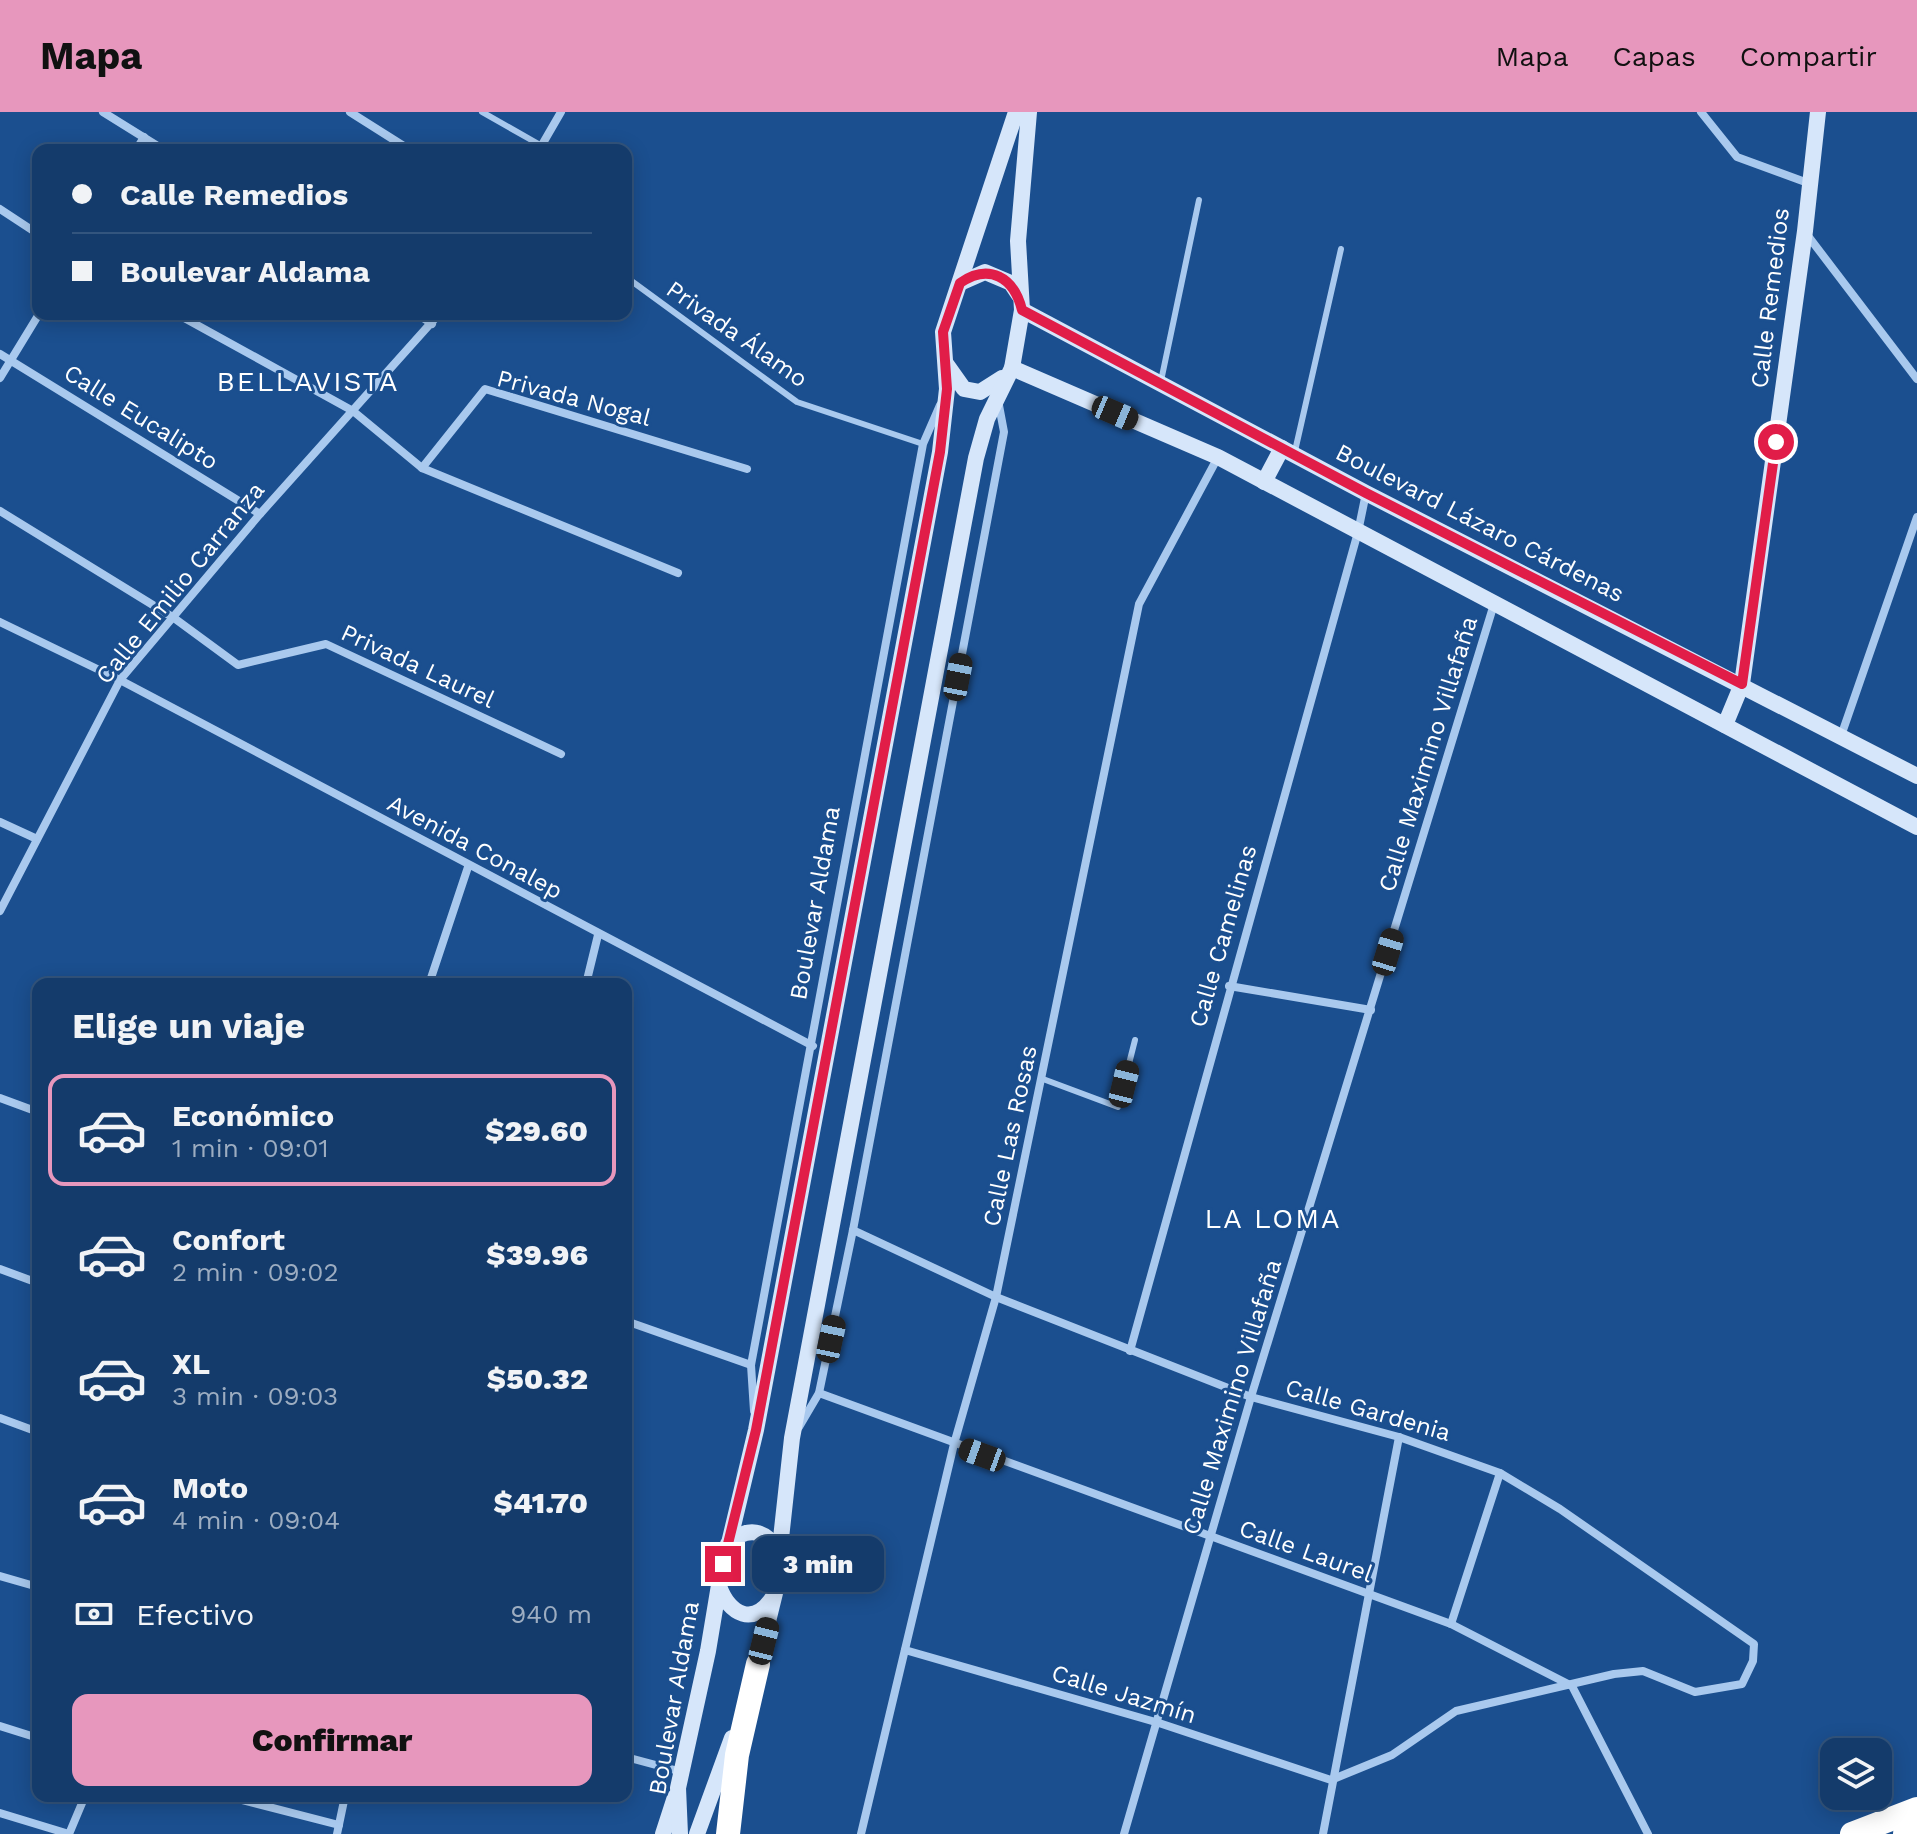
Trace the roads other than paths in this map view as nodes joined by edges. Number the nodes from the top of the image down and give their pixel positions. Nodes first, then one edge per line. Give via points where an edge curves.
1 (103, 112) edge
2 (350, 112) edge
3 (482, 112) edge
4 (561, 112) edge
5 (1016, 112) edge
6 (1029, 112) edge
7 (1701, 112) edge
8 (1818, 112) edge
9 (144, 137) junction
10 (140, 144) edge
11 (155, 144) edge
12 (401, 144) edge
13 (534, 144) edge
14 (542, 144) edge
15 (1808, 183) junction
16 (1199, 200) dead end
17 (0, 209) edge
18 (32, 230) edge
19 (1805, 231) junction
20 (1341, 249) dead end
21 (632, 281) edge
22 (960, 283) junction
23 (1020, 303) junction
24 (35, 320) edge
25 (188, 320) edge
26 (426, 320) edge
27 (435, 320) edge
28 (432, 324) junction
29 (0, 354) edge
30 (11, 360) junction
31 (946, 364) junction
32 (1009, 371) junction
33 (0, 378) edge
34 (1917, 379) edge
35 (1160, 383) junction
36 (947, 389) junction
37 (997, 395) junction
38 (353, 411) junction
39 (923, 444) junction
40 (1288, 451) junction
41 (1218, 457) junction
42 (422, 468) junction
43 (747, 469) dead end
44 (1264, 482) junction
45 (1366, 493) junction
46 (0, 511) edge
47 (260, 514) junction
48 (1917, 517) edge
49 (1358, 532) junction
50 (678, 573) dead end
51 (1494, 604) junction
52 (174, 618) junction
53 (0, 622) edge
54 (120, 680) junction
55 (1742, 684) junction
56 (1725, 725) junction
57 (1841, 736) junction
58 (561, 754) dead end
59 (1917, 776) edge
60 (0, 822) edge
61 (1917, 827) edge
62 (37, 839) junction
63 (468, 867) junction
64 (0, 911) edge
65 (598, 935) junction
66 (431, 978) edge
67 (587, 978) edge
68 (1229, 986) junction
69 (1371, 1010) junction
70 (1135, 1040) dead end
71 (813, 1046) junction
72 (1043, 1079) junction
73 (0, 1098) edge
74 (32, 1110) edge
75 (853, 1230) junction
76 (0, 1269) edge
77 (32, 1281) edge
78 (996, 1297) junction
79 (632, 1323) edge
80 (1130, 1351) junction
81 (751, 1365) junction
82 (819, 1393) junction
83 (1251, 1397) junction
84 (0, 1418) edge
85 (32, 1430) edge
86 (756, 1430) junction
87 (1399, 1437) junction
88 (792, 1438) junction
89 (954, 1444) junction
90 (1500, 1473) junction
91 (1211, 1537) junction
92 (728, 1544) junction
93 (779, 1552) junction
94 (0, 1576) edge
95 (32, 1585) edge
96 (719, 1585) junction
97 (775, 1593) junction
98 (1370, 1596) junction
99 (1451, 1624) junction
100 (905, 1650) junction
101 (758, 1664) junction
102 (1572, 1686) junction
103 (1159, 1723) junction
104 (0, 1726) edge
105 (32, 1736) edge
106 (632, 1760) edge
107 (680, 1780) junction
108 (1331, 1780) junction
109 (82, 1802) edge
110 (246, 1802) edge
111 (344, 1802) edge
112 (1917, 1809) edge
113 (0, 1813) edge
114 (338, 1830) edge
115 (1917, 1831) edge
116 (69, 1834) edge
117 (663, 1834) edge
118 (680, 1834) edge
119 (697, 1834) edge
120 (728, 1834) edge
121 (861, 1834) edge
122 (1124, 1834) edge
123 (1323, 1834) edge
124 (1648, 1834) edge
125 (1852, 1834) edge
126 (1905, 1834) edge

1 - 9 street
2 - 12 street
3 - 13 lane
4 - 14 street
5 - 22 street, Boulevar Aldama
6 - 23 street via 1018,241
7 - 15 street via 1737,157
8 - 15 street, Calle Remedios
9 - 10 street
9 - 11 street
15 - 19 street, Calle Remedios
16 - 35 lane
17 - 18 street
19 - 34 street
19 - 55 street, Calle Remedios
20 - 40 lane
21 - 39 lane, Privada Álamo via 797,402
22 - 23 street via 985,272 1011,283
22 - 31 street, Boulevar Aldama via 943,332
23 - 32 street
23 - 35 street, Boulevard Lázaro Cárdenas
24 - 30 street
25 - 38 street
26 - 28 street
27 - 28 street, Calle Emilio Carranza
28 - 38 street, Calle Emilio Carranza
29 - 30 street, Calle Eucalipto
30 - 33 street
30 - 47 street, Calle Eucalipto
31 - 32 street via 964,389 980,392
31 - 36 street, Boulevar Aldama
32 - 37 street
32 - 41 street
35 - 40 street, Boulevard Lázaro Cárdenas
36 - 39 street, Boulevar Aldama
36 - 86 street, Boulevar Aldama via 937,468
37 - 75 street via 1004,432
37 - 88 street via 976,458
38 - 42 street
38 - 47 street, Calle Emilio Carranza
39 - 71 street, Boulevar Aldama
40 - 44 street
40 - 45 street, Boulevard Lázaro Cárdenas
41 - 44 street
41 - 72 street, Calle Las Rosas via 1139,604
42 - 43 street, Privada Nogal via 485,389
42 - 50 street
44 - 49 street
45 - 49 street, Calle Camelinas
45 - 55 street, Boulevard Lázaro Cárdenas
46 - 52 street
47 - 52 street, Calle Emilio Carranza
48 - 57 street
49 - 51 street
49 - 68 street, Calle Camelinas
51 - 56 street
51 - 69 street, Calle Maximino Villafaña
52 - 54 street, Calle Emilio Carranza
52 - 58 street, Privada Laurel via 238,665 326,644
53 - 54 street, Avenida Conalep
54 - 62 street, Calle Emilio Carranza
54 - 63 street, Avenida Conalep
55 - 56 street, Calle Remedios
55 - 57 street, Boulevard Lázaro Cárdenas
56 - 61 street
57 - 59 street, Boulevard Lázaro Cárdenas
60 - 62 street
62 - 64 street, Calle Emilio Carranza
63 - 65 street, Avenida Conalep
63 - 66 street
65 - 67 street
65 - 71 street, Avenida Conalep
68 - 69 street
68 - 80 street, Calle Camelinas
69 - 83 street, Calle Maximino Villafaña
70 - 72 lane via 1118,1107
71 - 81 street, Boulevar Aldama
72 - 78 street, Calle Las Rosas
73 - 74 street
75 - 78 street, Calle Gardenia
75 - 82 street
76 - 77 street
78 - 80 street, Calle Gardenia
78 - 89 street, Calle Las Rosas
79 - 81 street
80 - 83 street, Calle Gardenia
81 - 86 street, Boulevar Aldama
82 - 88 street
82 - 89 street, Calle Laurel
83 - 87 street, Calle Gardenia
83 - 91 street, Calle Maximino Villafaña
84 - 85 street
86 - 92 street, Boulevar Aldama
87 - 90 street, Calle Gardenia
87 - 98 street
88 - 93 street
89 - 91 street, Calle Laurel
89 - 100 street, Calle Las Rosas
90 - 99 street
90 - 102 street, Calle Gardenia via 1754,1644 1742,1684 1695,1692 1643,1671
91 - 98 street, Calle Laurel
91 - 103 street, Calle Maximino Villafaña
92 - 93 street via 751,1531 772,1540
92 - 96 street, Boulevar Aldama
93 - 97 street
94 - 95 street
96 - 97 street via 734,1611 751,1615 765,1609
96 - 107 street, Boulevar Aldama
97 - 101 street
98 - 99 street, Calle Laurel
98 - 108 street
99 - 102 street, Calle Laurel
100 - 103 street, Calle Jazmín
100 - 121 street, Calle Las Rosas
101 - 119 street
101 - 120 highway via 737,1755
102 - 108 street via 1456,1711 1392,1755
102 - 124 street
103 - 108 street, Calle Jazmín
103 - 122 street, Calle Maximino Villafaña
104 - 105 street
106 - 107 street
107 - 117 street
107 - 118 street, Boulevar Aldama
108 - 123 street
109 - 116 street
110 - 114 street
111 - 114 street
112 - 125 highway
113 - 116 street
115 - 126 highway

